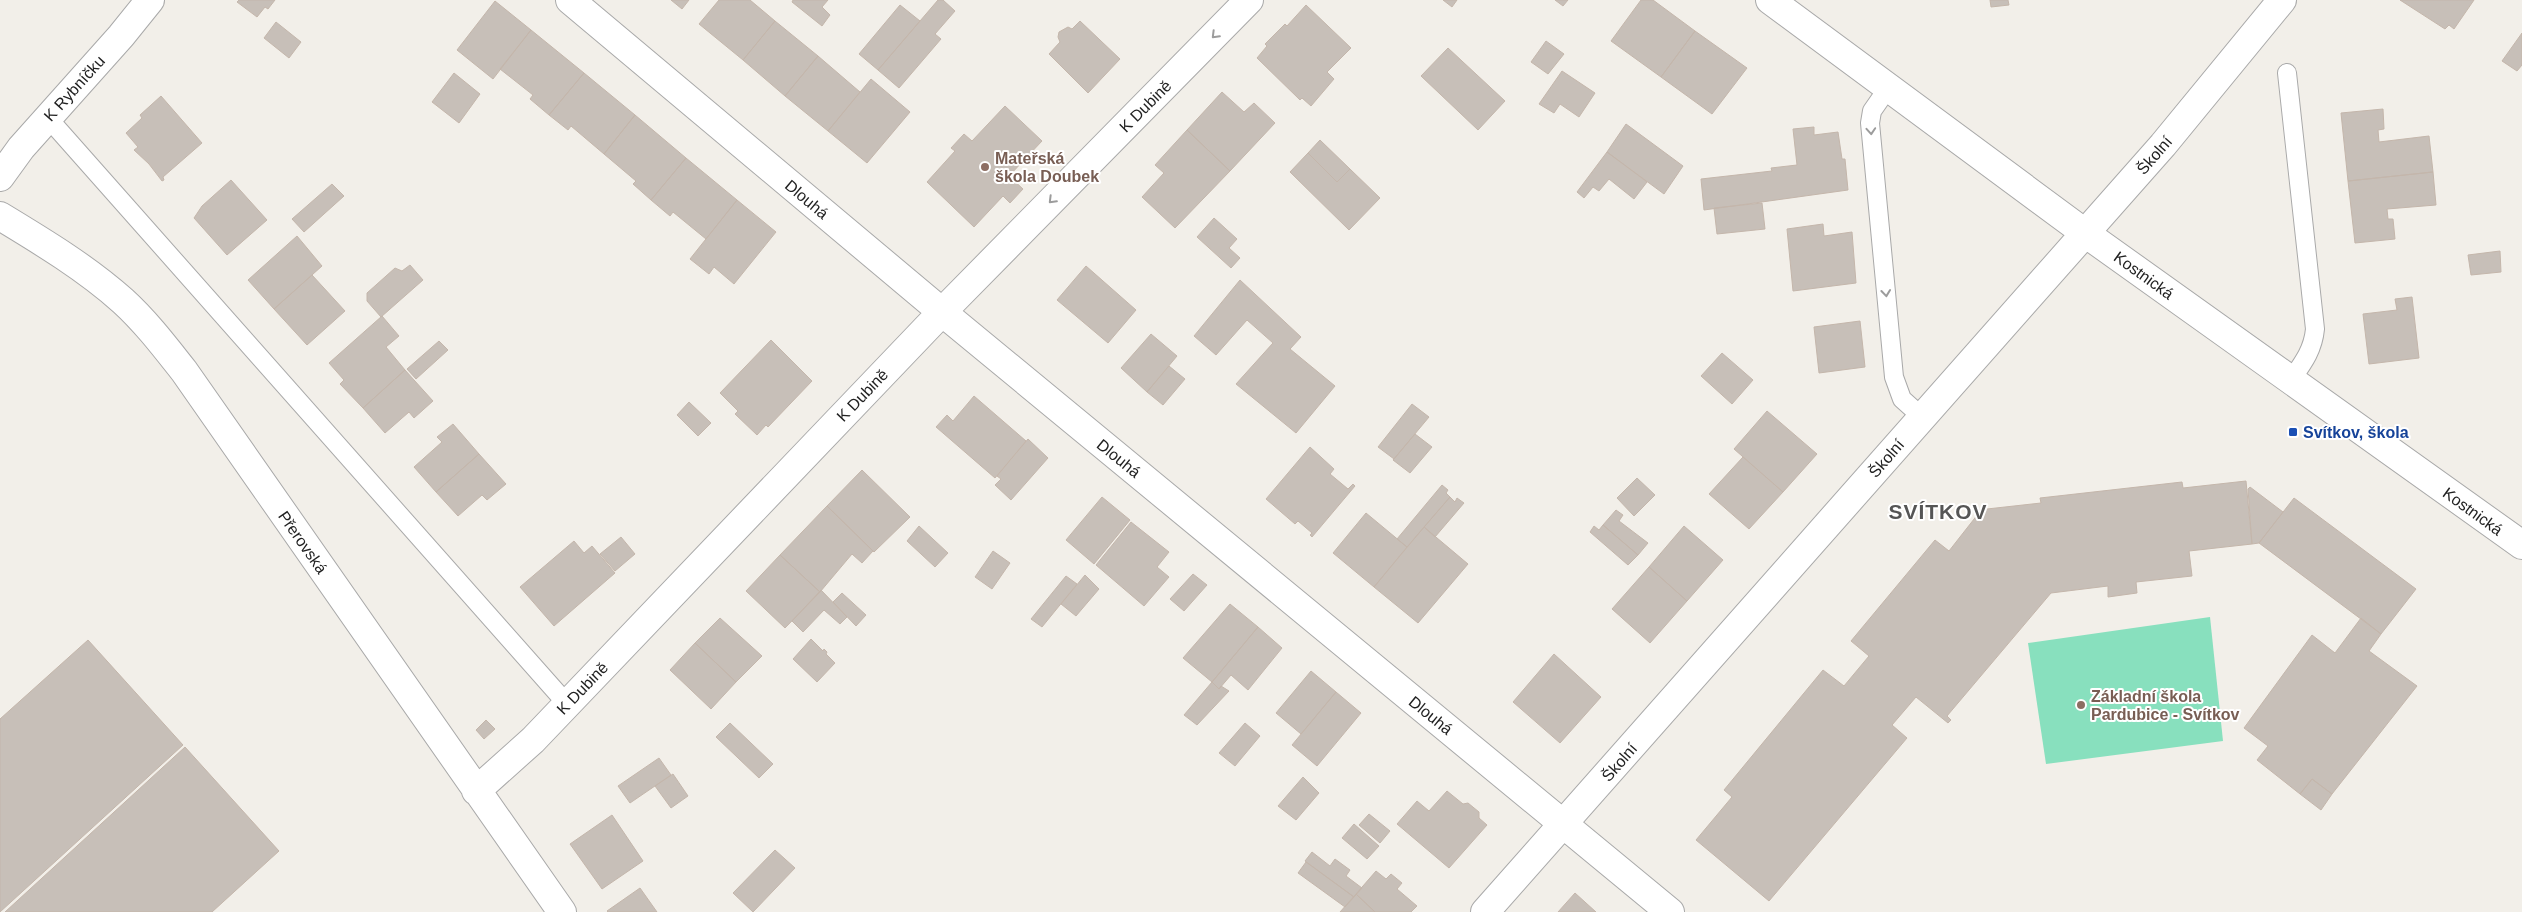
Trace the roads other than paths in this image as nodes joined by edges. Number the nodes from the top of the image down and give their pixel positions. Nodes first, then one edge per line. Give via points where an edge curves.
1 (150, 0) edge
2 (570, 0) edge
3 (1249, 0) edge
4 (1770, 0) edge
5 (2282, 0) edge
6 (2287, 73) dead end
7 (1888, 88) junction
8 (48, 118) junction
9 (0, 178) edge
10 (0, 216) edge
11 (2084, 233) junction
12 (942, 312) junction
13 (2291, 380) junction
14 (1922, 417) junction
15 (2522, 545) edge
16 (566, 704) junction
17 (476, 791) junction
18 (1564, 824) junction
19 (562, 912) edge
20 (1485, 912) edge
21 (1670, 912) edge

1 - 8 street, K Rybníčku
2 - 12 street, Dlouhá
3 -> 12 street, K Dubině
4 - 7 street, Kostnická
5 - 11 street, Školní via 2163,145
6 - 13 lane via 2315,329 2314,344 2307,359
7 - 11 street, Kostnická
7 -> 14 lane via 1872,111 1870,123 1894,378 1902,398
8 - 9 street, K Rybníčku
8 - 16 lane
10 - 17 street, Přerovská via 63,254 98,280 155,334
11 - 13 street, Kostnická
11 - 14 street, Školní
12 - 16 street, K Dubině
12 - 18 street, Dlouhá
13 - 15 street, Kostnická
14 - 18 street, Školní
16 - 17 street, K Dubině via 517,756
17 - 19 street, Přerovská
18 - 20 street, Školní
18 - 21 street, Dlouhá

